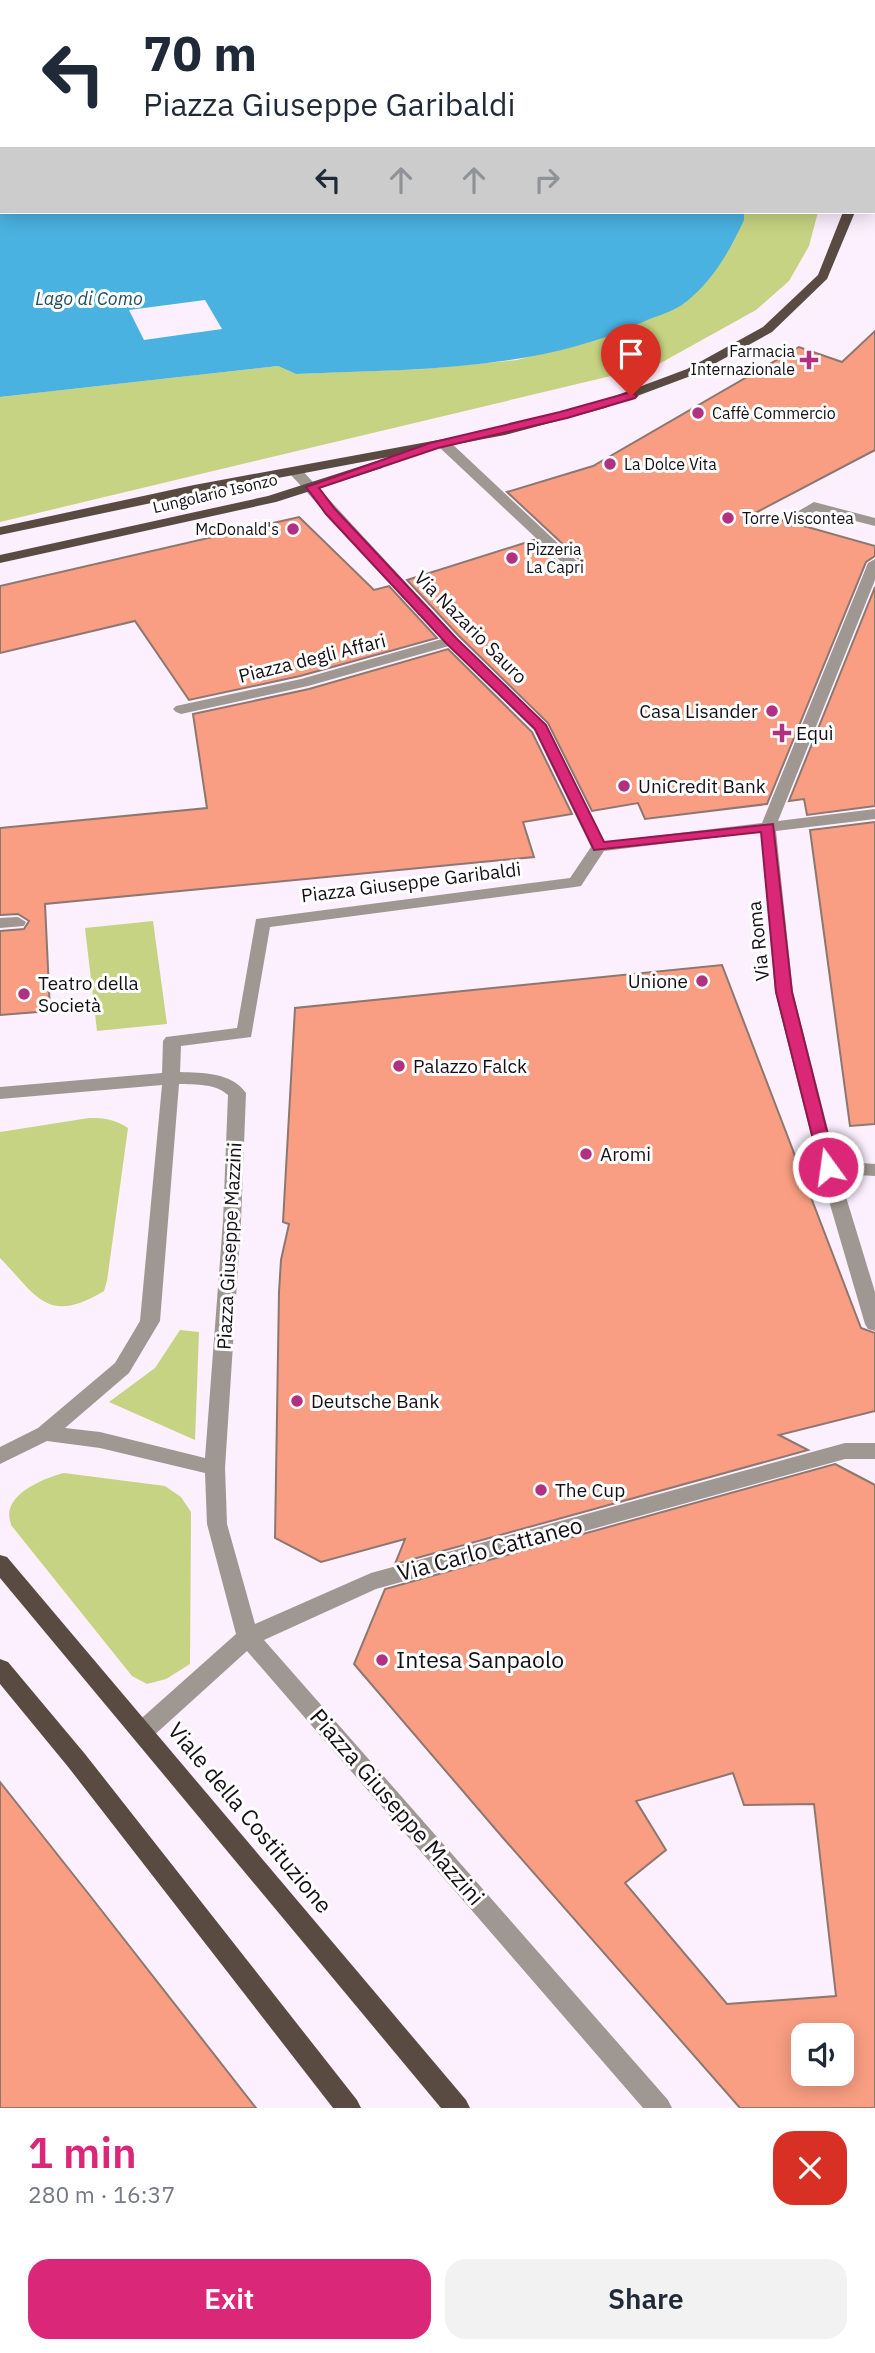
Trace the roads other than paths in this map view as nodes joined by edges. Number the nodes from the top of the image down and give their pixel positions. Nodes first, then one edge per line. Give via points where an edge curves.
1 (849, 214) edge
2 (439, 445) junction
3 (295, 471) junction
4 (312, 487) junction
5 (790, 520) dead end
6 (875, 522) edge
7 (0, 531) edge
8 (0, 559) edge
9 (875, 562) edge
10 (575, 567) dead end
11 (452, 641) junction
12 (181, 709) dead end
13 (875, 814) edge
14 (768, 827) junction
15 (599, 846) junction
16 (19, 922) dead end
17 (0, 923) edge
18 (171, 1078) junction
19 (0, 1093) edge
20 (828, 1167) junction
21 (875, 1170) edge
22 (875, 1324) edge
23 (45, 1433) junction
24 (875, 1451) edge
25 (0, 1456) edge
26 (215, 1468) junction
27 (0, 1563) edge
28 (248, 1637) junction
29 (0, 1668) edge
30 (143, 1731) junction
31 (348, 2108) edge
32 (457, 2108) edge
33 (659, 2108) edge

1 - 2 main road, Lungolario Isonzo via 841,245 813,290 727,355 631,396
2 - 3 main road, Lungolario Isonzo
2 - 4 main road, Lungolario Isonzo
2 - 10 street
3 - 4 street, Via Nazario Sauro
3 - 7 main road, Lungolario Isonzo
4 - 8 main road, Lungolario Isonzo
4 - 11 street, Via Nazario Sauro
5 - 6 street via 814,506
9 - 14 street, Via Roma
11 - 12 street, Piazza degli Affari via 303,683
11 - 15 street, Via Nazario Sauro via 541,728
13 - 14 street
14 - 15 street
14 - 20 street, Via Roma via 784,992
15 - 18 street, Piazza Giuseppe Garibaldi via 575,882 262,923 245,1033 172,1041
16 - 17 street
18 - 19 street, Piazza Giuseppe Mazzini
18 - 23 street via 149,1321 122,1368
18 - 26 street, Piazza Giuseppe Mazzini via 207,1079 226,1084 237,1093
20 - 21 street
20 - 22 street, Via Roma
23 - 25 street
23 - 26 street via 100,1440
24 - 28 street, Via Carlo Cattaneo via 845,1451 371,1582
26 - 28 street, Piazza Giuseppe Mazzini via 217,1524
27 - 30 main road, Viale della Costituzione
28 - 30 street, Via Carlo Cattaneo
28 - 33 street, Piazza Giuseppe Mazzini
29 - 31 main road
30 - 32 main road, Viale della Costituzione

